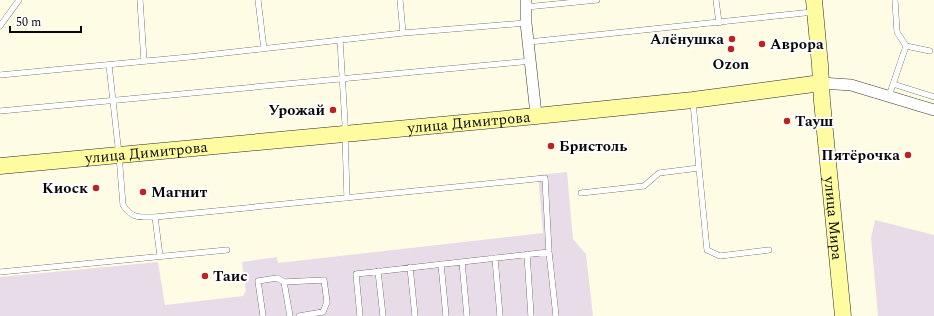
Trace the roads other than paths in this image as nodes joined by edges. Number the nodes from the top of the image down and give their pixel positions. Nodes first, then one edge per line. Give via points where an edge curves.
1 (19, 0) edge
2 (140, 0) edge
3 (258, 0) edge
4 (400, 0) edge
5 (597, 0) edge
6 (716, 0) edge
7 (895, 0) edge
8 (526, 4) edge
9 (815, 6) edge
10 (526, 23) junction
11 (719, 23) junction
12 (0, 26) edge
13 (403, 33) junction
14 (340, 40) junction
15 (529, 42) junction
16 (906, 46) junction
17 (264, 49) junction
18 (930, 52) dead end
19 (144, 61) junction
20 (531, 61) junction
21 (109, 65) junction
22 (0, 75) edge
23 (342, 79) junction
24 (821, 83) junction
25 (893, 84) junction
26 (889, 96) junction
27 (934, 96) edge
28 (112, 100) junction
29 (693, 100) junction
30 (934, 110) edge
31 (0, 111) edge
32 (536, 116) junction
33 (345, 134) junction
34 (120, 156) junction
35 (0, 166) edge
36 (699, 168) junction
37 (581, 193) dead end
38 (347, 198) junction
39 (155, 217) junction
40 (227, 250) dead end
41 (769, 250) dead end
42 (549, 252) junction
43 (527, 254) junction
44 (160, 256) junction
45 (495, 258) junction
46 (462, 262) junction
47 (441, 264) junction
48 (410, 267) junction
49 (378, 271) junction
50 (0, 272) edge
51 (284, 282) junction
52 (263, 316) edge
53 (290, 316) edge
54 (299, 316) edge
55 (360, 316) edge
56 (383, 316) edge
57 (415, 316) edge
58 (446, 316) edge
59 (467, 316) edge
60 (500, 316) edge
61 (531, 316) edge
62 (556, 316) edge
63 (843, 316) edge

1 - 12 lane
2 - 19 lane
3 - 17 lane
4 - 13 lane
5 - 8 lane
6 - 11 lane
7 - 16 lane via 897,32
8 - 10 street
9 - 11 lane
9 - 24 street, улица Мира
10 - 13 lane
10 - 15 street
11 - 15 lane
13 - 14 lane
14 - 17 lane
14 - 23 lane
15 - 20 street
16 - 18 lane
16 - 25 lane
17 - 19 lane
19 - 21 lane
20 - 23 lane
20 - 32 street
21 - 22 lane
21 - 28 lane
23 - 28 lane
23 - 33 lane
24 - 26 street, улица Димитрова via 851,85
24 - 29 street, улица Димитрова
24 - 63 street, улица Мира
25 - 26 lane
25 - 27 lane
26 - 30 street, улица Димитрова
28 - 31 lane
28 - 34 lane
29 - 32 street, улица Димитрова
29 - 36 lane
32 - 33 street, улица Димитрова
33 - 34 street, улица Димитрова
33 - 38 lane
34 - 35 street, улица Димитрова
34 - 39 lane via 123,205 131,215 138,218
36 - 37 lane via 659,173 644,186
36 - 41 lane via 707,250 720,256
38 - 39 lane
38 - 42 lane via 544,178
39 - 44 lane
40 - 44 lane
42 - 43 lane
42 - 62 lane
43 - 45 lane
43 - 61 lane
44 - 50 lane
45 - 46 lane
45 - 60 lane
46 - 47 lane
46 - 59 lane
47 - 48 lane
47 - 58 lane
48 - 49 lane
48 - 57 lane
49 - 55 lane via 356,274
49 - 56 lane
51 - 52 lane via 277,278 258,281
51 - 53 lane
51 - 54 lane via 324,280 327,302 322,312

